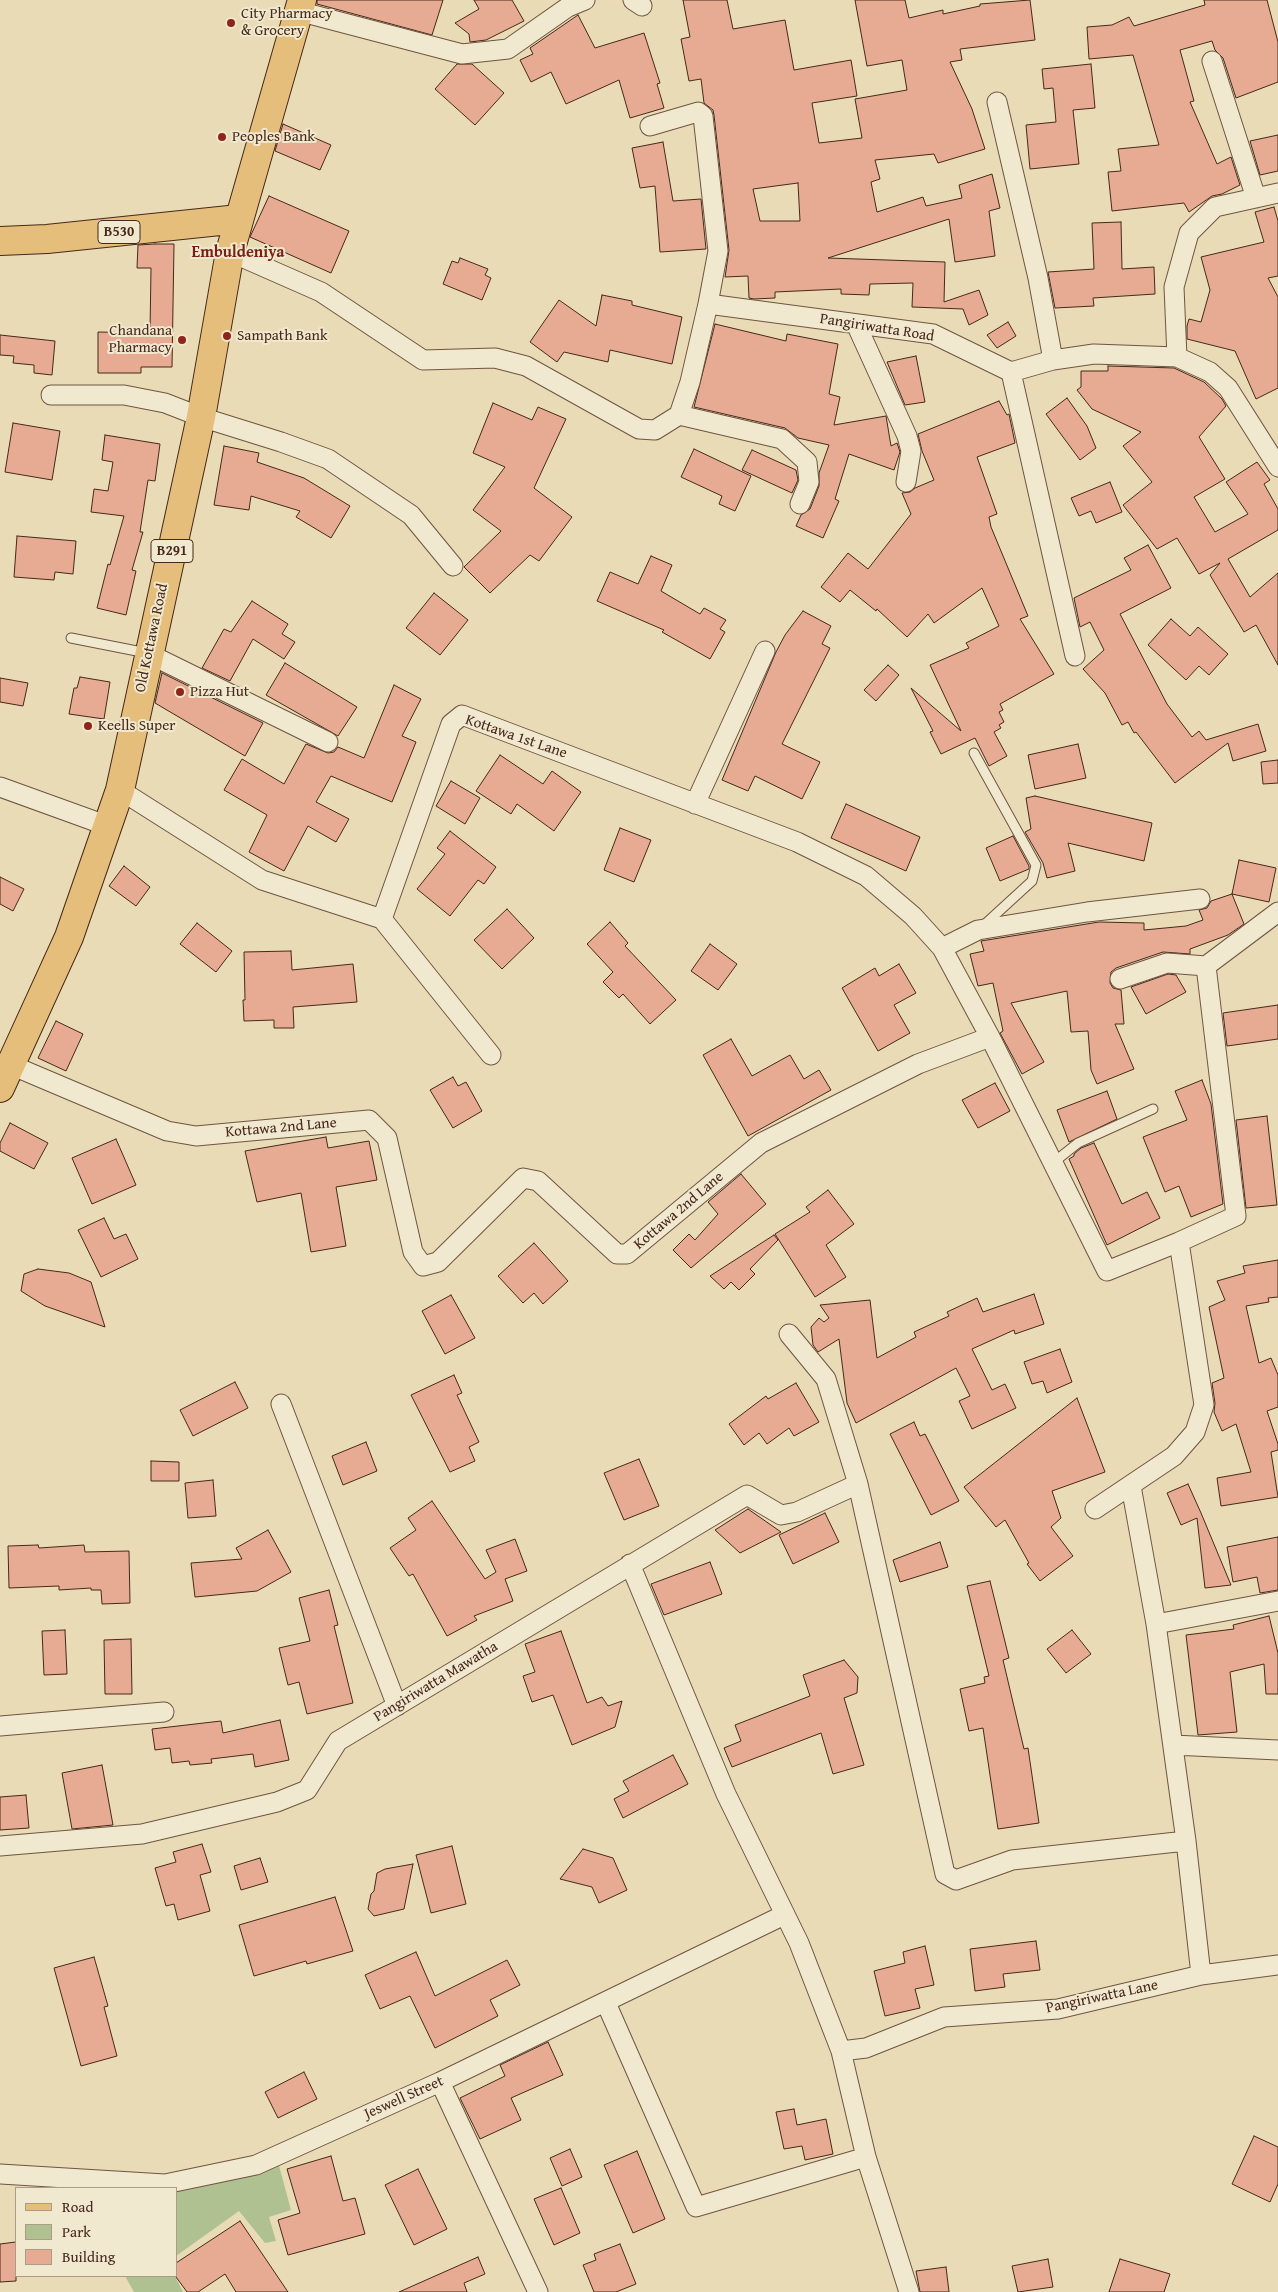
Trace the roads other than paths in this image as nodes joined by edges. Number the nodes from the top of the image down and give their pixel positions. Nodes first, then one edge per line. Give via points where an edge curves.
1 (585, 0) edge
2 (300, 6) edge
3 (1212, 61) dead end
4 (997, 102) dead end
5 (650, 126) dead end
6 (1278, 193) edge
7 (1256, 198) junction
8 (239, 219) junction
9 (0, 242) edge
10 (230, 252) junction
11 (708, 304) junction
12 (856, 324) junction
13 (1177, 357) junction
14 (1053, 360) junction
15 (1011, 372) junction
16 (51, 395) dead end
17 (679, 415) junction
18 (201, 418) junction
19 (1278, 467) edge
20 (906, 482) dead end
21 (800, 504) dead end
22 (453, 566) dead end
23 (71, 638) dead end
24 (765, 651) dead end
25 (149, 654) junction
26 (1075, 656) dead end
27 (328, 742) dead end
28 (974, 753) dead end
29 (0, 787) edge
30 (120, 790) junction
31 (695, 804) junction
32 (108, 826) junction
33 (1200, 899) dead end
34 (1278, 912) edge
35 (382, 919) junction
36 (978, 930) junction
37 (942, 948) junction
38 (1206, 966) junction
39 (1120, 979) dead end
40 (990, 1036) junction
41 (491, 1055) dead end
42 (5, 1076) edge
43 (1153, 1109) dead end
44 (1054, 1162) junction
45 (1180, 1242) junction
46 (789, 1334) dead end
47 (281, 1404) dead end
48 (858, 1484) junction
49 (1131, 1486) junction
50 (1095, 1509) dead end
51 (630, 1564) junction
52 (1278, 1601) edge
53 (1156, 1624) junction
54 (397, 1706) junction
55 (164, 1712) dead end
56 (0, 1726) edge
57 (1173, 1745) junction
58 (1278, 1750) edge
59 (1186, 1842) junction
60 (0, 1846) edge
61 (784, 1915) junction
62 (1278, 1965) edge
63 (1201, 1975) junction
64 (606, 2003) junction
65 (841, 2051) junction
66 (440, 2082) junction
67 (866, 2157) junction
68 (0, 2174) edge
69 (538, 2292) edge
70 (909, 2292) edge

1 - 2 street via 568,7 508,49 462,54
2 - 8 main road, Old Kottawa Road / B291
3 - 7 street
4 - 14 street via 1038,278
5 - 11 street via 698,112 703,116 718,251
6 - 7 street
7 - 13 street via 1215,207 1189,233 1174,287
8 - 9 main road, B530
8 - 10 main road, Old Kottawa Road / B291
10 - 17 street via 321,292 423,360 495,358 526,366 638,429 655,430
10 - 18 main road, Old Kottawa Road / B291
11 - 12 street, Pangiriwatta Road
11 - 17 street
12 - 15 street, Pangiriwatta Road via 933,334
12 - 20 street via 907,436 911,451
13 - 14 street via 1094,354
13 - 19 street via 1210,372 1228,388
14 - 15 street
15 - 26 street
16 - 18 street via 124,395 165,403
17 - 21 street via 782,439 807,462 809,482
18 - 22 street via 328,459 412,515
18 - 25 main road, Old Kottawa Road / B291
23 - 25 lane
24 - 31 street
25 - 27 street
25 - 30 main road, Old Kottawa Road / B291
28 - 36 lane via 1036,865 1032,881
29 - 32 street
30 - 32 main road, Old Kottawa Road / B291
30 - 35 street via 262,880
31 - 35 street, Kottawa 1st Lane via 462,715 451,724
31 - 37 street, Kottawa 1st Lane via 797,842 866,876 913,916
32 - 42 main road, Old Kottawa Road / B291 via 69,937
33 - 36 street via 1088,912
34 - 38 street
35 - 41 street
36 - 37 street
37 - 40 street, Kottawa 1st Lane
38 - 39 street via 1167,963
38 - 45 street via 1236,1216
40 - 42 street, Kottawa 2nd Lane via 918,1064 761,1143 627,1254 617,1254 538,1180 523,1178 438,1262 423,1266 413,1252 387,1138 370,1120 196,1136 167,1131
40 - 44 street, Kottawa 1st Lane
43 - 44 lane via 1078,1143
44 - 45 street, Kottawa 1st Lane via 1107,1271
45 - 49 street via 1204,1405 1195,1432 1174,1456
46 - 48 street via 826,1379
47 - 54 street
48 - 51 street, Pangiriwatta Mawatha via 797,1512 781,1514 747,1495
48 - 59 street via 945,1874 956,1880 1012,1860
49 - 50 street
49 - 53 street
51 - 54 street, Pangiriwatta Mawatha
51 - 61 street via 726,1794
52 - 53 street
53 - 57 street
54 - 60 street, Pangiriwatta Mawatha via 338,1741 307,1790 277,1802 142,1834
55 - 56 street
57 - 58 street
57 - 59 street
59 - 63 street
61 - 64 street, Jeswell Street
61 - 65 street via 799,1943
62 - 63 street, Pangiriwatta Lane
63 - 65 street, Pangiriwatta Lane via 1058,2009 944,2017 866,2048
64 - 66 street, Jeswell Street
64 - 67 street via 696,2208
65 - 67 street
66 - 68 street, Jeswell Street via 256,2165 165,2184
66 - 69 street
67 - 70 street

